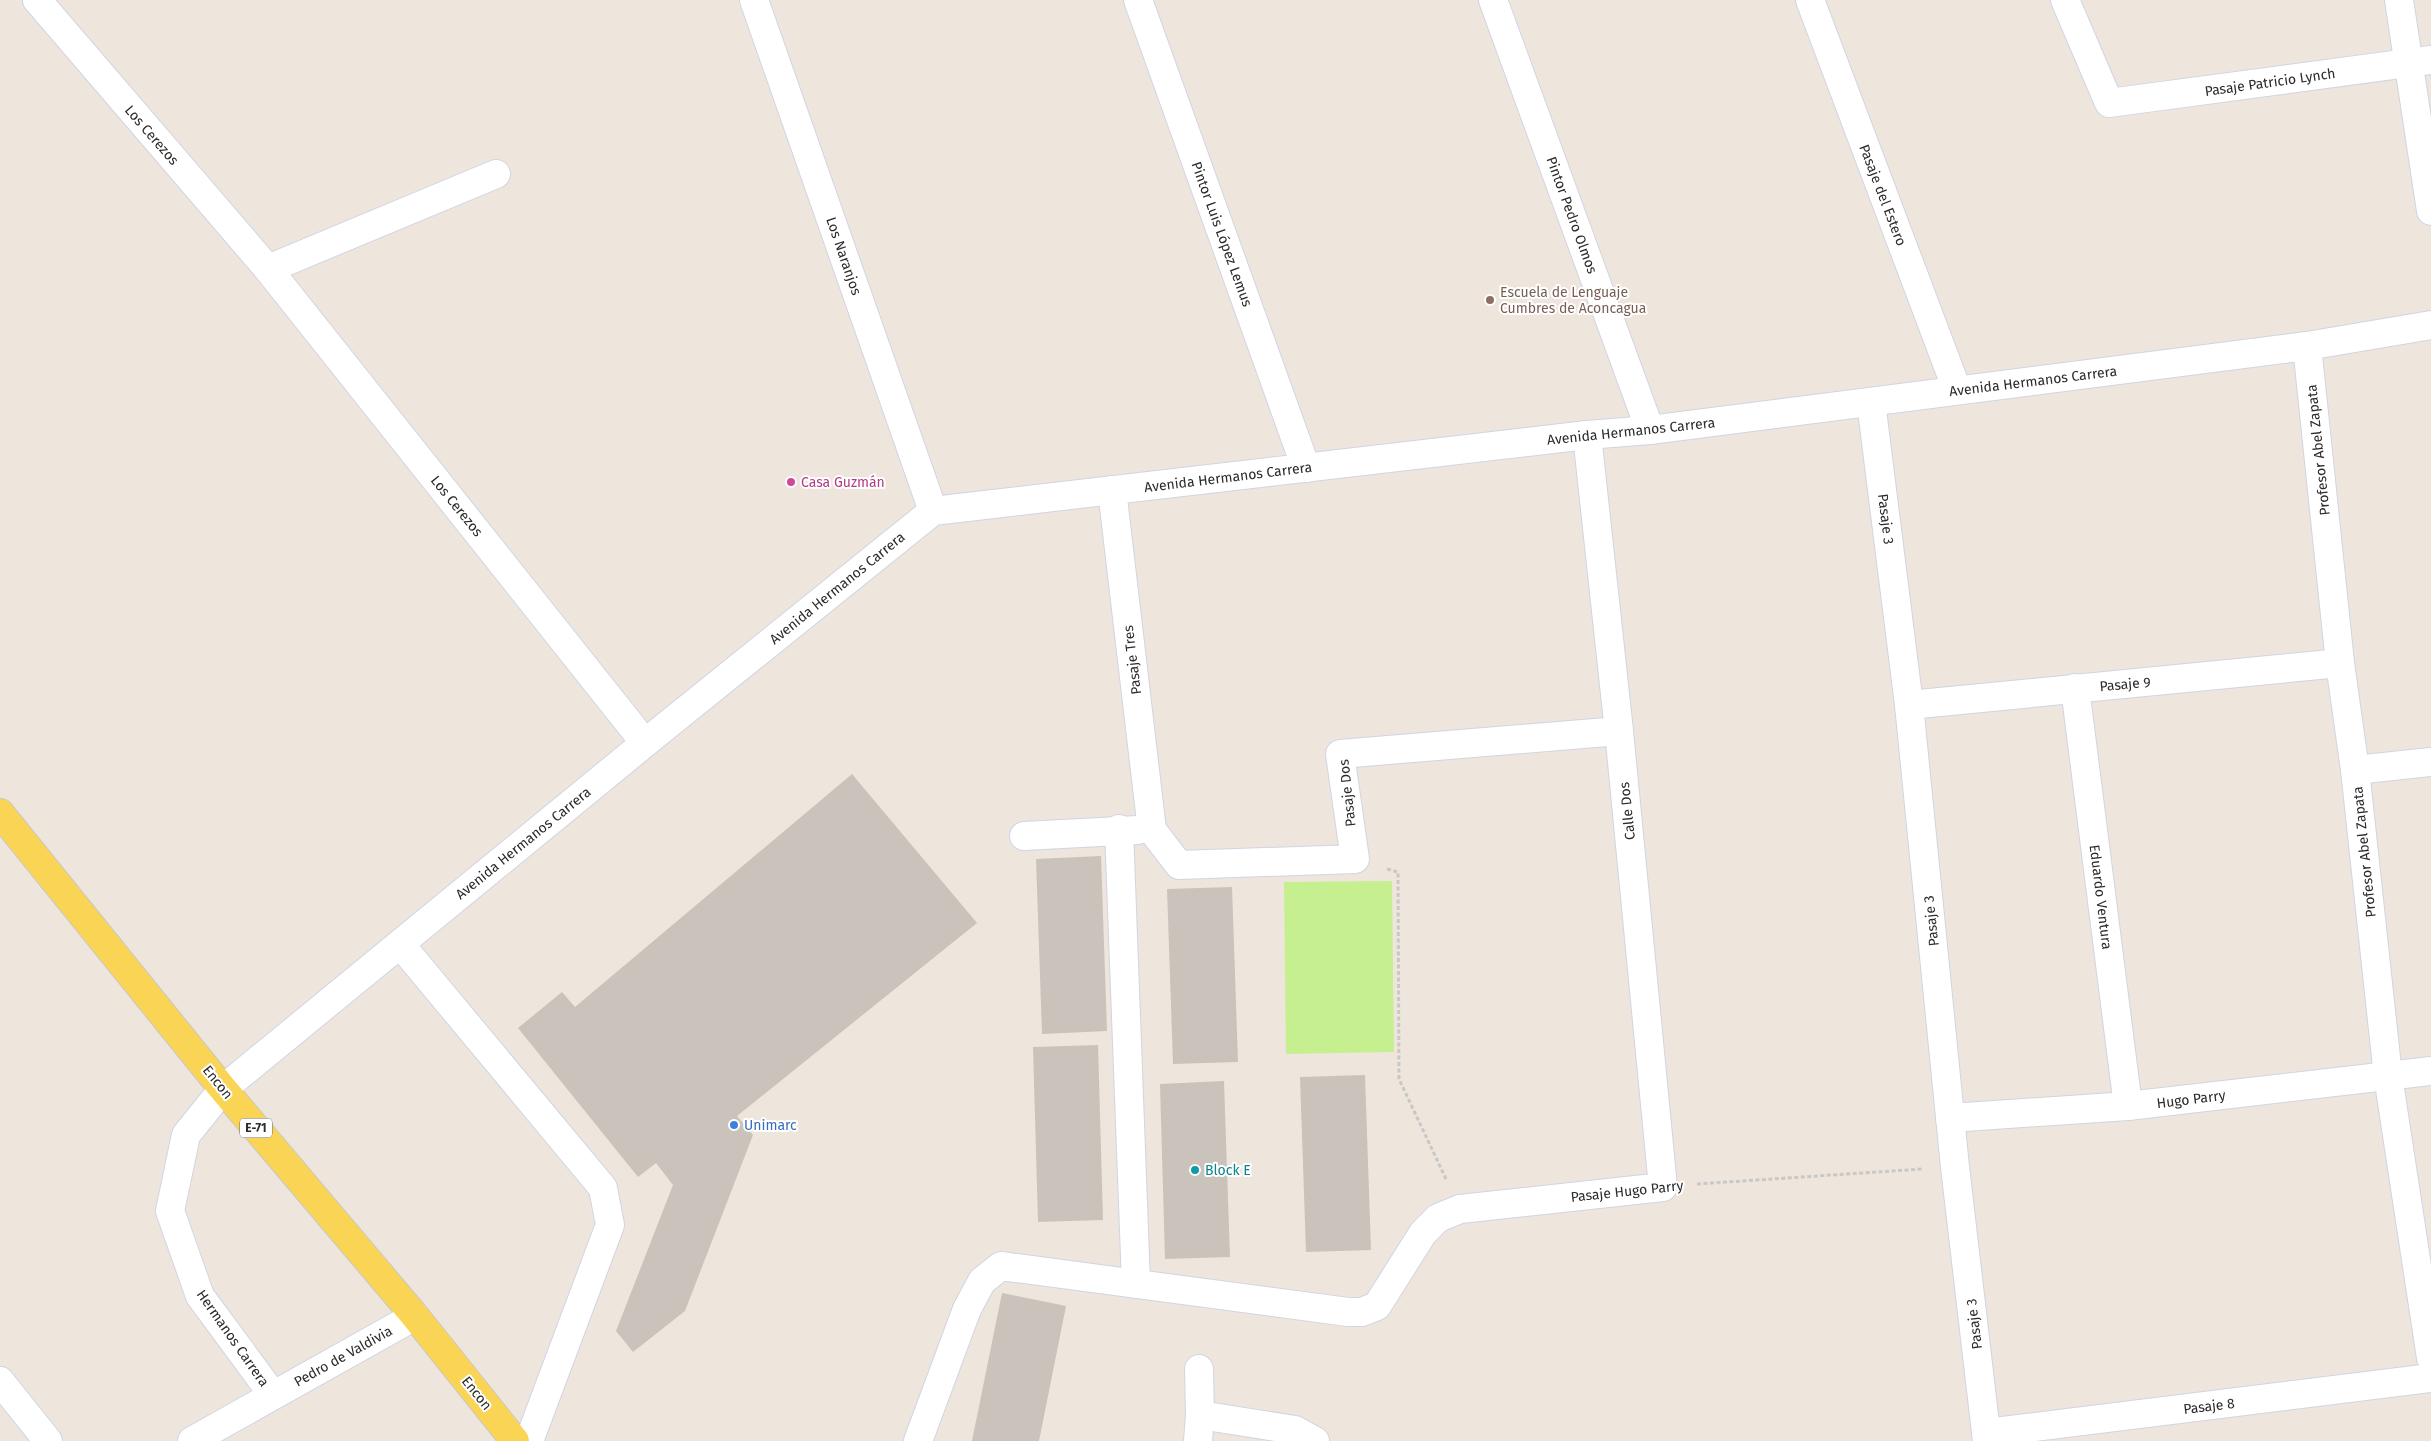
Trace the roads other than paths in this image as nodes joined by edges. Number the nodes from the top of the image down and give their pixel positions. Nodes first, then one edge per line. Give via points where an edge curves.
1 (37, 0) edge
2 (754, 0) edge
3 (1138, 0) edge
4 (1494, 0) edge
5 (1810, 0) edge
6 (2065, 0) edge
7 (2399, 0) edge
8 (2420, 62) edge
9 (496, 174) dead end
10 (2431, 212) edge
11 (268, 269) junction
12 (2431, 325) edge
13 (2307, 346) junction
14 (1957, 390) junction
15 (1871, 402) junction
16 (1650, 430) junction
17 (1586, 435) junction
18 (1306, 468) junction
19 (1112, 490) junction
20 (933, 511) junction
21 (2340, 663) junction
22 (2074, 688) junction
23 (1909, 705) junction
24 (1619, 731) junction
25 (646, 742) junction
26 (2431, 762) edge
27 (2355, 770) junction
28 (0, 813) edge
29 (1119, 829) junction
30 (1152, 830) junction
31 (1024, 836) dead end
32 (400, 944) junction
33 (2431, 1072) edge
34 (2388, 1076) junction
35 (224, 1089) junction
36 (2128, 1106) junction
37 (1950, 1118) junction
38 (1663, 1187) joint
39 (1136, 1284) junction
40 (415, 1316) junction
41 (2431, 1358) edge
42 (1199, 1369) dead end
43 (2431, 1378) edge
44 (0, 1381) edge
45 (273, 1395) junction
46 (1199, 1428) edge
47 (1987, 1437) edge
48 (48, 1441) edge
49 (192, 1441) edge
50 (515, 1441) edge
51 (529, 1441) edge
52 (918, 1441) edge
53 (1315, 1441) edge

1 - 11 street, Los Cerezos
2 - 20 street, Los Naranjos
3 - 18 street, Pintor Luis López Lemus
4 - 16 street, Pintor Pedro Olmos
5 - 14 street, Pasaje del Estero
6 - 8 street, Pasaje Patricio Lynch via 2109,103
7 - 8 street
8 - 10 street
9 - 11 street
11 - 25 street, Los Cerezos
12 - 13 street, Avenida Hermanos Carrera
13 - 14 street, Avenida Hermanos Carrera
13 - 21 street, Profesor Abel Zapata
14 - 15 street, Avenida Hermanos Carrera
15 - 16 street, Avenida Hermanos Carrera
15 - 23 street, Pasaje 3
16 - 17 street, Avenida Hermanos Carrera
17 - 18 street, Avenida Hermanos Carrera
17 - 24 street, Calle Dos
18 - 19 street, Avenida Hermanos Carrera
19 - 20 street, Avenida Hermanos Carrera
19 - 30 street, Pasaje Tres
20 - 25 street, Avenida Hermanos Carrera
21 - 22 street, Pasaje 9
21 - 27 street, Profesor Abel Zapata
22 - 23 street, Pasaje 9
22 - 36 street, Eduardo Ventura
23 - 37 street, Pasaje 3
24 - 30 street, Pasaje Dos via 1340,754 1355,859 1179,865
24 - 38 street, Calle Dos
25 - 32 street, Avenida Hermanos Carrera
26 - 27 street
27 - 34 street, Profesor Abel Zapata
28 - 35 main road, Encon / E-71
29 - 30 street
29 - 31 street
29 - 39 street
32 - 35 street, Avenida Hermanos Carrera
32 - 51 street via 603,1188 610,1225
33 - 34 street, Hugo Parry
34 - 36 street, Hugo Parry
34 - 41 street, Profesor Abel Zapata
35 - 40 main road, Encon / E-71
35 - 45 street, Hermanos Carrera via 186,1135 170,1211 200,1296
36 - 37 street, Hugo Parry
37 - 47 street, Pasaje 3
38 - 39 street, Pasaje Hugo Parry via 1460,1209 1438,1218 1423,1233 1377,1306 1362,1312
39 - 52 street, Pasaje Hugo Parry via 1001,1266 982,1281 966,1309
40 - 45 street, Pedro de Valdivia
40 - 50 main road, Encon / E-71
42 - 46 street
43 - 47 street, Pasaje 8
44 - 48 street
45 - 49 street, Pedro de Valdivia
46 - 53 street via 1295,1430

